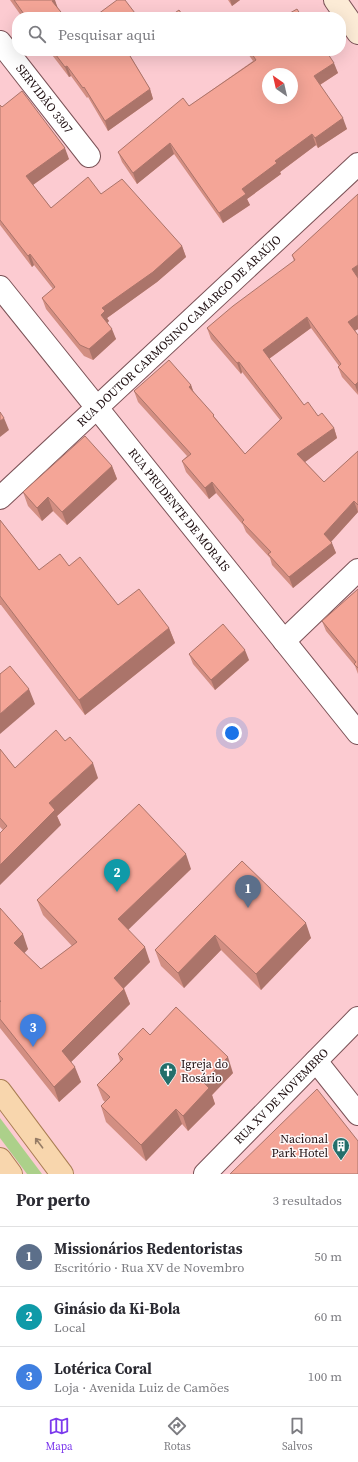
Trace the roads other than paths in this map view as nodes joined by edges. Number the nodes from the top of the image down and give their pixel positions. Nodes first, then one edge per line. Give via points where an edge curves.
1 (336, 0) edge
2 (344, 12) edge
3 (346, 15) edge
4 (358, 33) edge
5 (0, 42) edge
6 (89, 156) dead end
7 (358, 164) edge
8 (0, 287) edge
9 (97, 408) junction
10 (0, 498) edge
11 (358, 570) edge
12 (284, 641) junction
13 (358, 733) edge
14 (358, 1018) edge
15 (316, 1061) junction
16 (0, 1091) edge
17 (358, 1114) edge
18 (0, 1159) edge
19 (11, 1174) edge
20 (62, 1174) edge
21 (205, 1174) edge

1 - 2 main road
3 - 4 main road
5 - 6 street, SERVIDÃO 3307
7 - 9 street, RUA DOUTOR CARMOSINO CAMARGO DE ARAÚJO
8 - 9 street, RUA PRUDENTE DE MORAIS
9 - 10 street, RUA DOUTOR CARMOSINO CAMARGO DE ARAÚJO
9 - 12 street, RUA PRUDENTE DE MORAIS
11 - 12 street
12 - 13 street, RUA PRUDENTE DE MORAIS
14 - 15 street, RUA XV DE NOVEMBRO
15 - 17 street
15 - 21 street, RUA XV DE NOVEMBRO
20 -> 16 main road
18 - 19 main road

